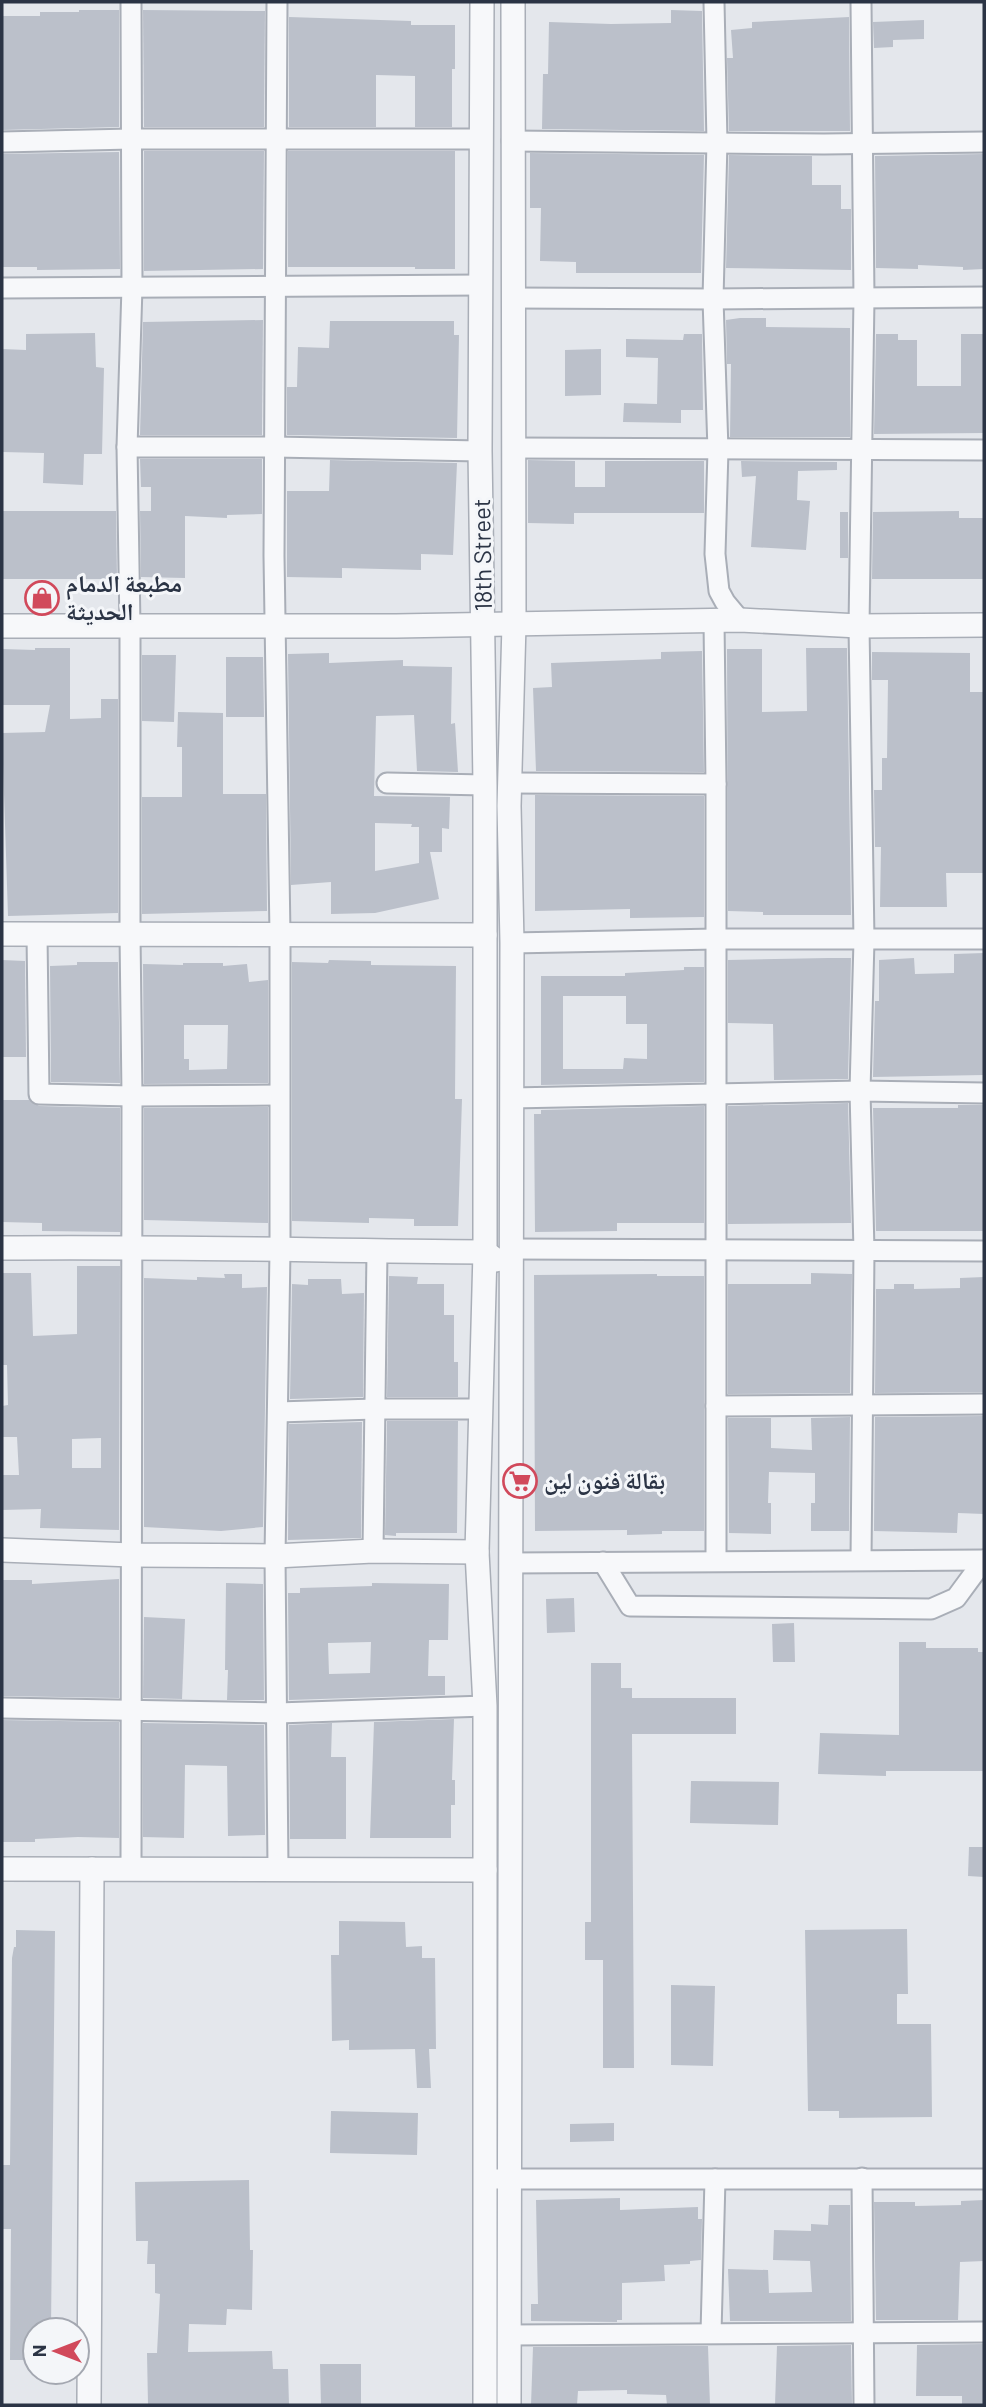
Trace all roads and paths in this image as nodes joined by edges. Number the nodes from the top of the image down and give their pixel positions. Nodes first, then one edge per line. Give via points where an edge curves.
1 (131, 2) edge
2 (277, 2) edge
3 (482, 2) edge
4 (513, 2) edge
5 (714, 2) edge
6 (861, 2) edge
7 (131, 139) junction
8 (277, 139) junction
9 (482, 139) junction
10 (512, 141) junction
11 (2, 142) edge
12 (717, 142) junction
13 (864, 142) junction
14 (984, 142) edge
15 (481, 285) junction
16 (277, 286) junction
17 (132, 287) junction
18 (2, 288) edge
19 (984, 297) edge
20 (513, 298) junction
21 (864, 298) junction
22 (713, 299) junction
23 (127, 447) junction
24 (275, 447) junction
25 (513, 449) junction
26 (863, 449) junction
27 (718, 450) junction
28 (984, 450) edge
29 (480, 452) junction
30 (714, 621) junction
31 (740, 621) junction
32 (513, 624) junction
33 (484, 625) junction
34 (984, 625) edge
35 (2, 626) edge
36 (131, 626) junction
37 (276, 626) junction
38 (859, 626) junction
39 (387, 783) dead end
40 (510, 783) junction
41 (716, 784) junction
42 (485, 785) junction
43 (2, 934) edge
44 (37, 934) junction
45 (130, 934) junction
46 (280, 934) junction
47 (485, 935) junction
48 (716, 939) junction
49 (984, 939) edge
50 (864, 940) junction
51 (512, 943) junction
52 (860, 1091) junction
53 (984, 1093) edge
54 (716, 1094) junction
55 (279, 1095) junction
56 (132, 1096) junction
57 (511, 1098) junction
58 (130, 1247) junction
59 (2, 1248) edge
60 (511, 1249) junction
61 (715, 1250) junction
62 (280, 1251) junction
63 (377, 1251) junction
64 (864, 1251) junction
65 (984, 1251) edge
66 (485, 1252) junction
67 (511, 1308) junction
68 (984, 1404) edge
69 (862, 1405) junction
70 (716, 1406) junction
71 (375, 1409) junction
72 (481, 1409) junction
73 (278, 1412) junction
74 (2, 1550) edge
75 (373, 1551) junction
76 (477, 1552) junction
77 (132, 1555) junction
78 (275, 1556) junction
79 (861, 1560) junction
80 (984, 1560) edge
81 (603, 1562) junction
82 (716, 1562) junction
83 (510, 1563) junction
84 (485, 1706) junction
85 (2, 1708) edge
86 (131, 1712) junction
87 (278, 1713) junction
88 (2, 1869) edge
89 (92, 1869) junction
90 (131, 1869) junction
91 (278, 1869) junction
92 (485, 1870) junction
93 (862, 2178) junction
94 (485, 2179) junction
95 (509, 2179) junction
96 (719, 2179) junction
97 (984, 2179) edge
98 (863, 2331) junction
99 (984, 2332) edge
100 (715, 2333) junction
101 (509, 2335) junction
102 (89, 2405) edge
103 (485, 2405) edge
104 (509, 2405) edge
105 (864, 2405) edge

1 - 7 street
2 - 8 street
3 - 9 street, 18th Street
4 - 10 street
5 - 12 street
6 - 13 street
7 - 8 street
7 - 11 street
7 - 17 street
8 - 9 street
8 - 16 street
9 - 15 street, 18th Street
10 - 12 street
10 - 20 street
12 - 13 street
12 - 22 street
13 - 14 street
13 - 21 street
15 - 16 street
15 - 29 street, 18th Street
16 - 17 street
16 - 24 street
17 - 18 street
17 - 23 street
19 - 21 street
20 - 22 street
20 - 25 street
21 - 22 street
21 - 26 street
22 - 27 street
23 - 24 street
23 - 36 street
24 - 29 street
24 - 37 street
25 - 27 street
25 - 32 street
26 - 27 street
26 - 28 street
26 - 38 street
27 - 31 street via 715,554 719,591
29 - 33 street, 18th Street
30 - 31 street
30 - 32 street
30 - 41 street
31 - 38 street
32 - 33 street
32 - 40 street
33 - 37 street, 18th Street
33 - 42 street
34 - 38 street
35 - 36 street, 18th Street
36 - 37 street, 18th Street
36 - 45 street
37 - 46 street
38 - 50 street
39 - 42 street
40 - 41 street
40 - 51 street
41 - 48 street
42 - 47 street
43 - 44 street
44 - 45 street
44 - 56 street via 39,1094
45 - 46 street
45 - 56 street
46 - 47 street
46 - 55 street
47 - 66 street
48 - 50 street
48 - 51 street
48 - 54 street
49 - 50 street
50 - 52 street
51 - 57 street
52 - 53 street
52 - 54 street
52 - 64 street
54 - 57 street
54 - 61 street
55 - 56 street
55 - 62 street
56 - 58 street
57 - 60 street
58 - 59 street
58 - 62 street
58 - 77 street
60 - 61 street
60 - 67 street
61 - 64 street
61 - 70 street
62 - 63 street
62 - 73 street
63 - 66 street
63 - 71 street
64 - 65 street
64 - 69 street
66 - 67 street via 503,1266
66 - 72 street
67 - 83 street
68 - 69 street
69 - 70 street
69 - 79 street
70 - 82 street
71 - 72 street
71 - 73 street
71 - 75 street
72 - 76 street
73 - 78 street
74 - 77 street
75 - 76 street
75 - 78 street
76 - 84 street
77 - 78 street
77 - 86 street
78 - 87 street
79 - 80 street
79 - 82 street
80 - 81 street via 956,1598 931,1609 629,1606
81 - 82 street
81 - 83 street
83 - 95 street
84 - 87 street
84 - 92 street
85 - 86 street
86 - 87 street
86 - 90 street
87 - 91 street
88 - 89 street
89 - 90 street
89 - 102 street
90 - 91 street
91 - 92 street
92 - 94 street
93 - 96 street
93 - 97 street
93 - 98 street
94 - 95 street
94 - 103 street
95 - 96 street
95 - 101 street
96 - 100 street
98 - 99 street
98 - 100 street
98 - 105 street
100 - 101 street
101 - 104 street

